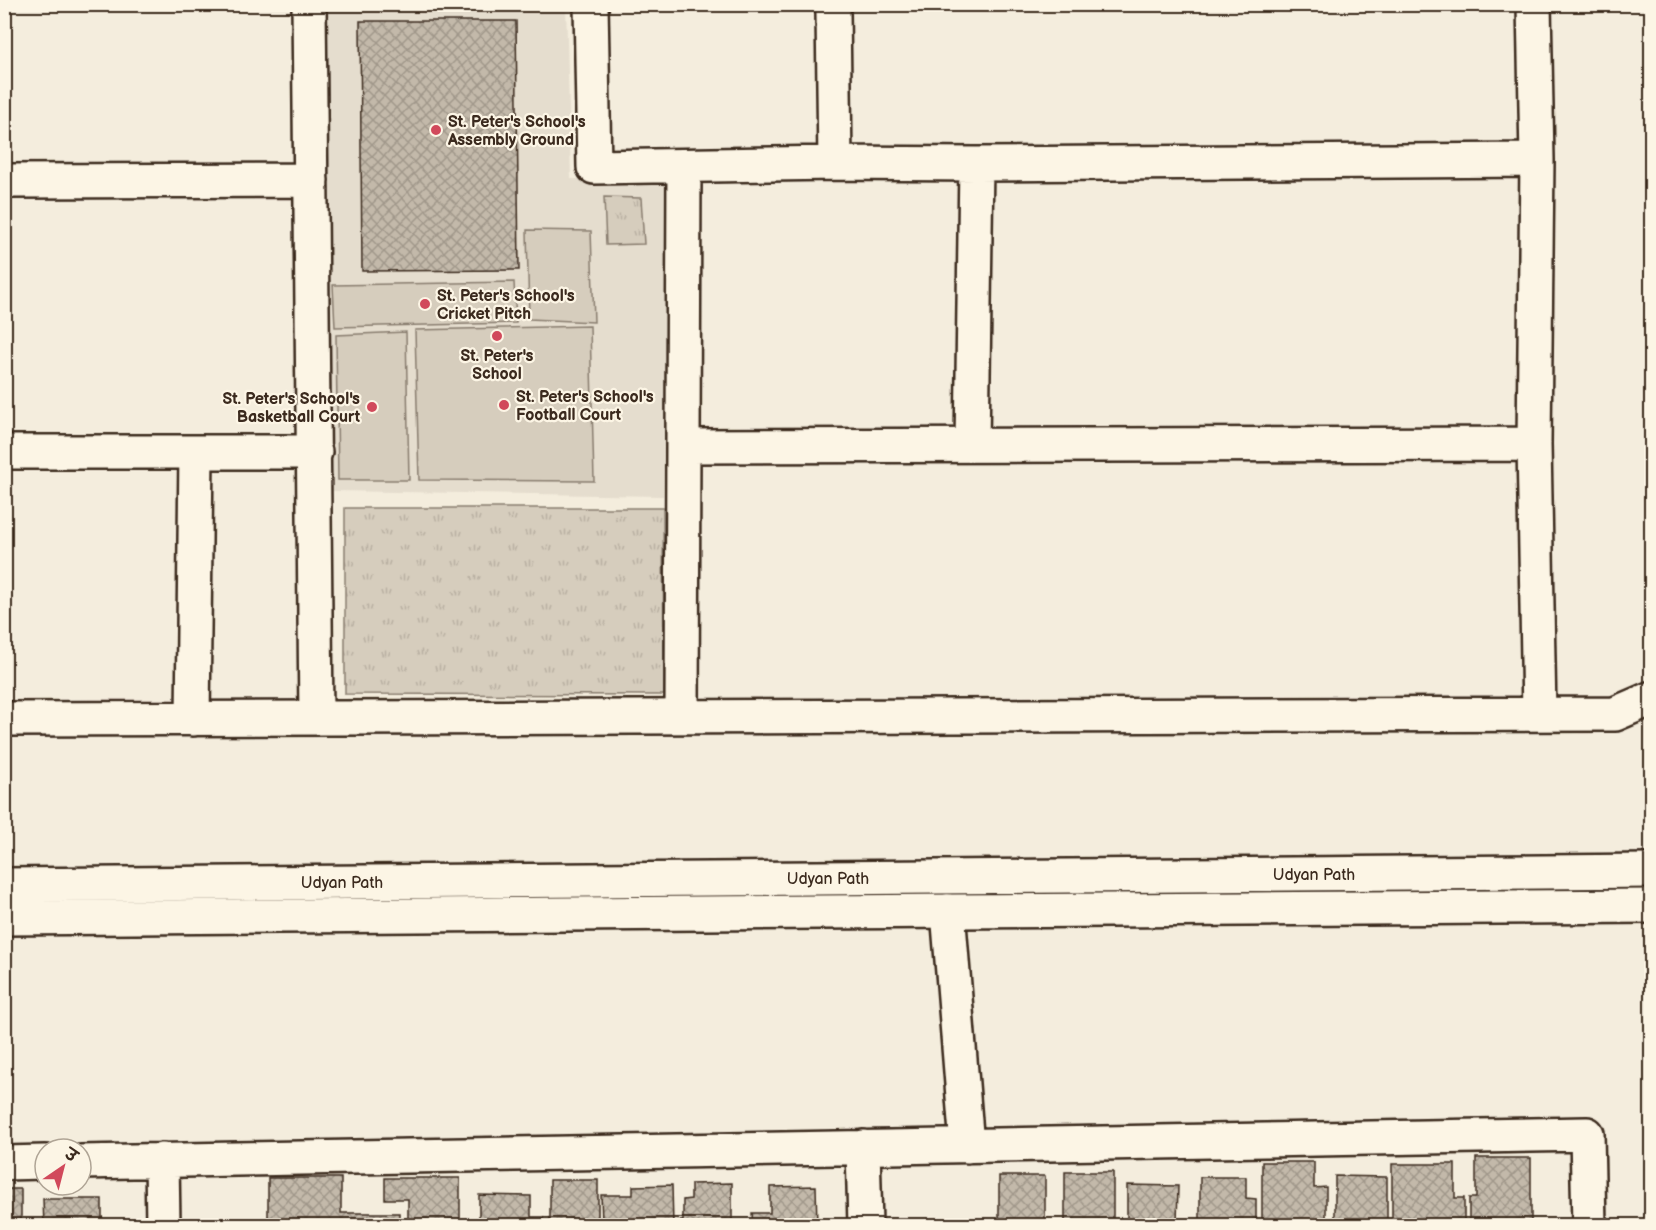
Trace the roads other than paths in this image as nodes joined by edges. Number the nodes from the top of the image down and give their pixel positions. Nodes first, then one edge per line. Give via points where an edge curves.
1 (309, 4) edge
2 (591, 4) edge
3 (1534, 4) edge
4 (833, 11) dead end
5 (1537, 160) junction
6 (835, 163) junction
7 (976, 164) junction
8 (684, 166) junction
9 (311, 180) junction
10 (4, 181) edge
11 (1534, 444) junction
12 (682, 446) junction
13 (972, 446) junction
14 (4, 452) edge
15 (196, 452) junction
16 (315, 452) junction
17 (1652, 698) edge
18 (1539, 714) junction
19 (682, 716) junction
20 (193, 718) junction
21 (316, 718) junction
22 (4, 719) edge
23 (1652, 871) edge
24 (4, 885) edge
25 (1652, 906) edge
26 (948, 911) junction
27 (4, 918) edge
28 (967, 1146) junction
29 (863, 1147) junction
30 (162, 1160) junction
31 (33, 1162) edge
32 (93, 1162) edge
33 (4, 1163) edge
34 (163, 1226) edge
35 (865, 1226) edge
36 (1590, 1226) edge

1 - 9 street
2 - 8 street via 594,167
3 - 5 street
4 - 6 street
5 - 7 street
5 - 11 street
6 - 7 street
6 - 8 street
7 - 13 street
8 - 12 street
9 - 10 street
9 - 16 street
11 - 13 street
11 - 18 street
12 - 13 street
12 - 19 street
14 - 15 street
15 - 16 street
15 - 20 street
16 - 21 street
17 - 18 street via 1615,714
18 - 19 street
19 - 21 street
20 - 21 street
20 - 22 street
23 - 24 street, Udyan Path
25 - 26 street, Udyan Path
26 - 27 street, Udyan Path
26 - 28 street
28 - 29 street
28 - 36 street via 1587,1134
29 - 30 street
29 - 35 street
30 - 32 street
30 - 34 street
31 - 33 street

